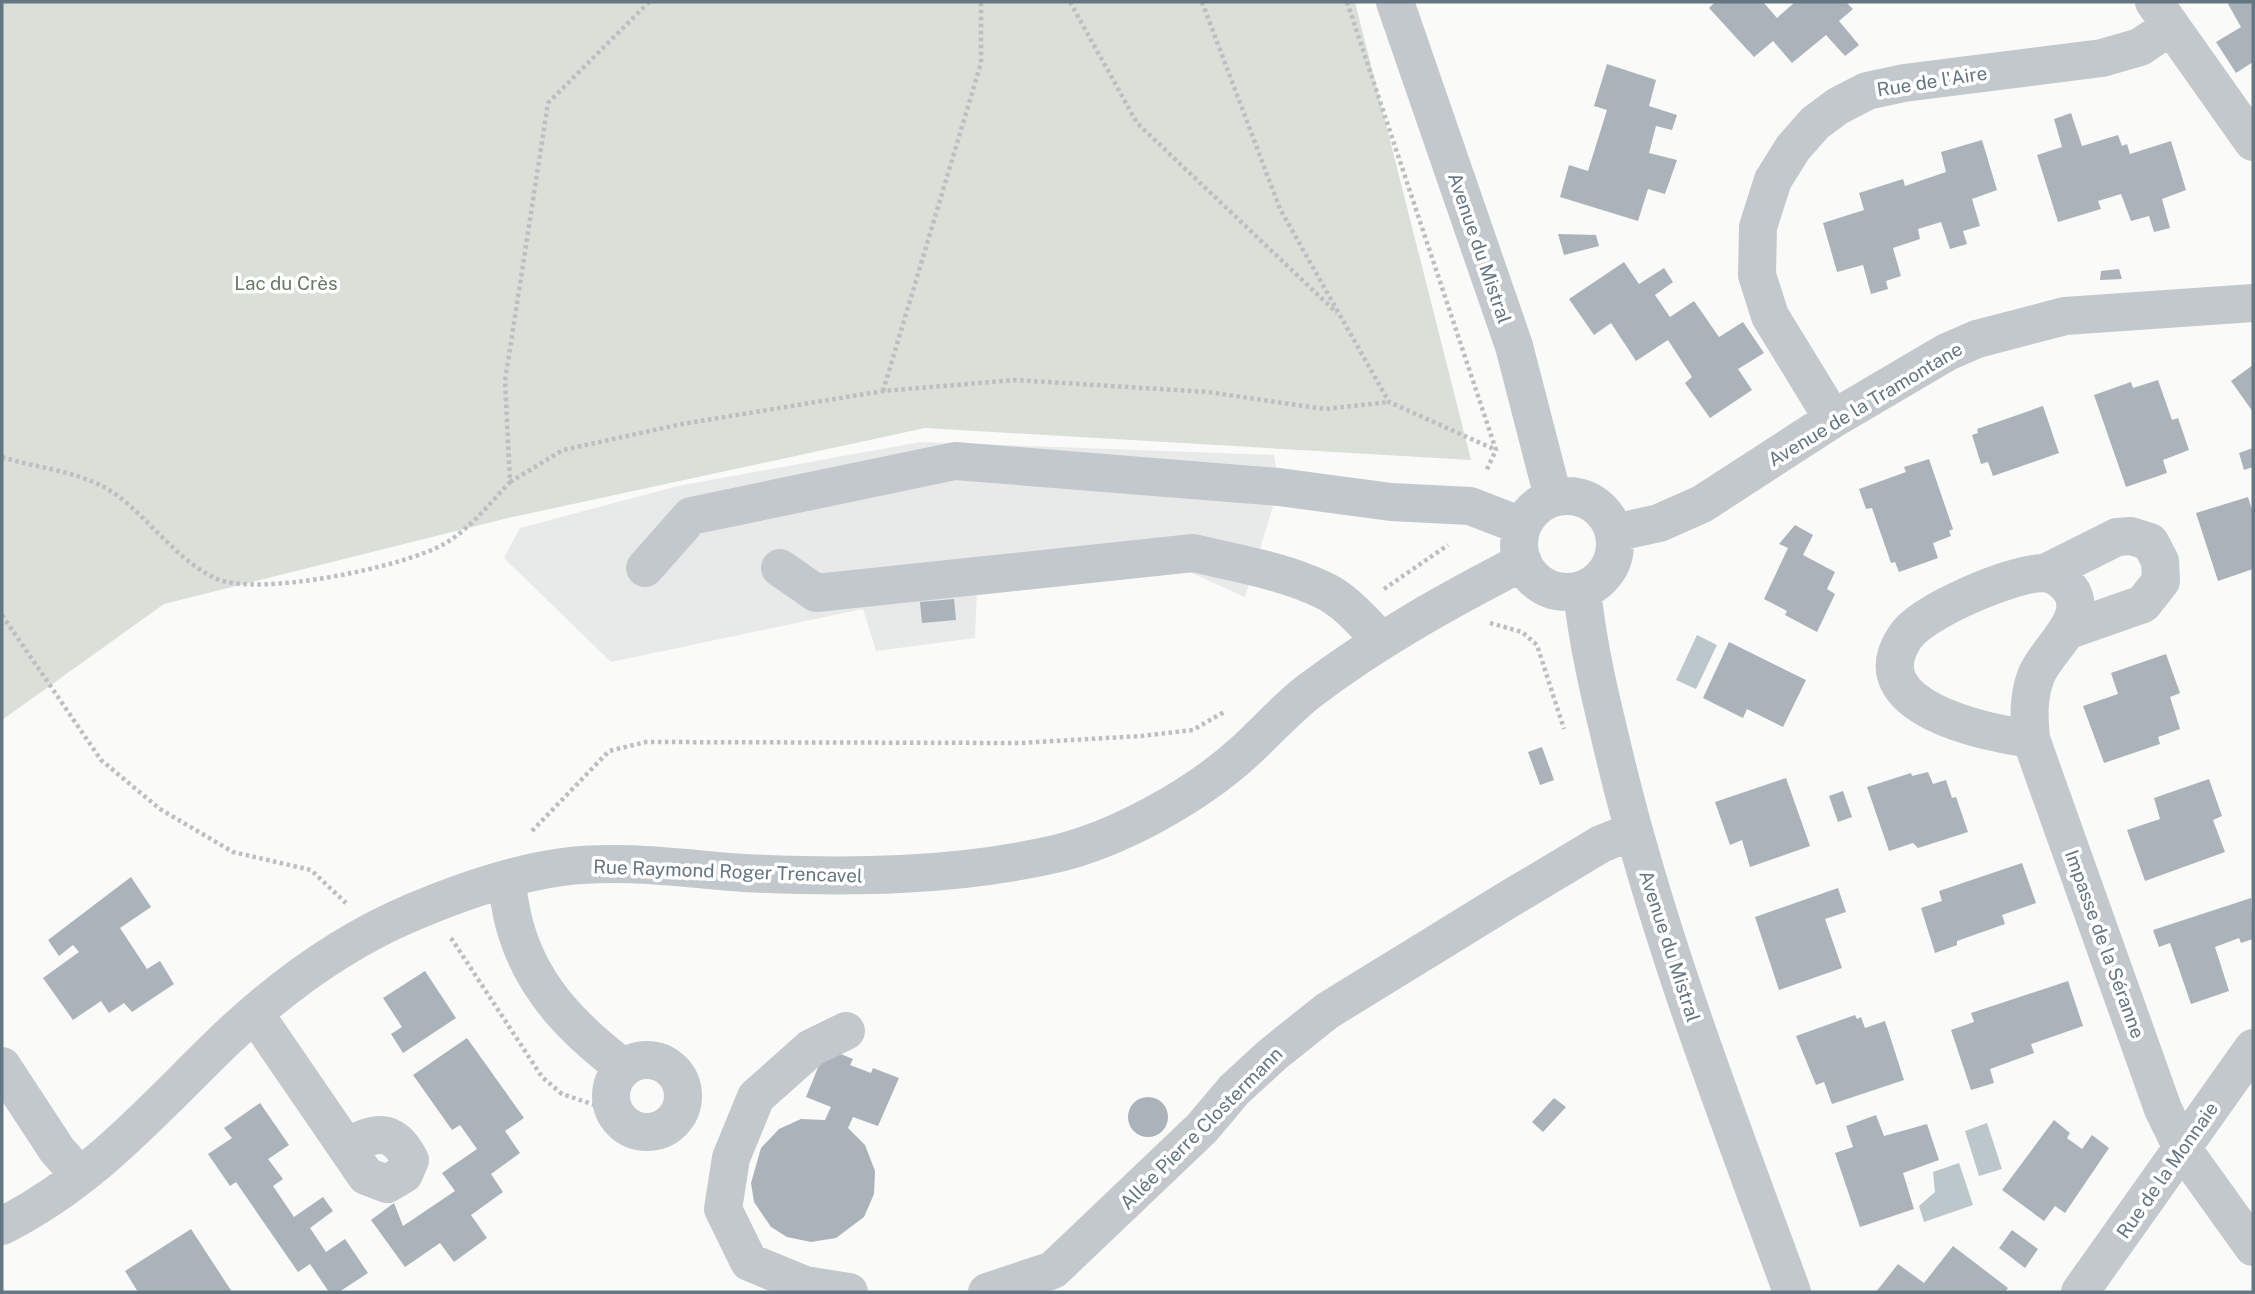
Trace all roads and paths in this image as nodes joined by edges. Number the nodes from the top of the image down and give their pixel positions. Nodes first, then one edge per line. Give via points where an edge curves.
1 (649, 2) edge
2 (981, 2) edge
3 (1069, 2) edge
4 (1202, 2) edge
5 (1347, 2) edge
6 (1395, 2) edge
7 (2162, 14) edge
8 (2253, 142) edge
9 (2253, 303) edge
10 (1343, 319) junction
11 (883, 391) junction
12 (1389, 402) junction
13 (1833, 419) junction
14 (1496, 450) junction
15 (2, 457) edge
16 (510, 482) junction
17 (1480, 483) dead end
18 (1553, 497) junction
19 (1614, 533) junction
20 (1522, 544) junction
21 (1448, 545) dead end
22 (645, 568) dead end
23 (780, 568) dead end
24 (2045, 573) junction
25 (1582, 590) junction
26 (1352, 611) junction
27 (2, 615) edge
28 (2066, 631) junction
29 (1380, 639) junction
30 (1234, 706) dead end
31 (2031, 739) junction
32 (1633, 831) junction
33 (523, 834) dead end
34 (311, 870) dead end
35 (506, 879) junction
36 (358, 899) dead end
37 (429, 905) junction
38 (336, 911) dead end
39 (255, 1014) junction
40 (846, 1031) dead end
41 (2253, 1048) edge
42 (2, 1066) edge
43 (624, 1068) junction
44 (613, 1111) junction
45 (346, 1147) dead end
46 (2182, 1148) junction
47 (80, 1176) junction
48 (2, 1226) edge
49 (2253, 1247) edge
50 (849, 1292) edge
51 (987, 1292) edge
52 (1792, 1292) edge
53 (2080, 1292) edge

1 - 16 path via 548,103 505,381
2 - 11 path via 981,63
3 - 10 path via 1138,122
4 - 10 path via 1280,209
5 - 14 path
6 - 18 street, Avenue du Mistral via 1514,346
7 - 8 street
7 - 13 street, Rue de l'Aire via 2140,47 2102,58 1867,91 1815,123 1793,148 1773,180 1758,227 1757,275 1770,316
9 - 13 street, Avenue de la Tramontane via 2101,312 2034,322 1947,352
10 - 12 path
11 - 12 path via 1015,380 1208,392 1325,409
11 - 16 path via 682,424 563,450
12 - 14 path
13 - 19 street, Avenue de la Tramontane via 1702,504 1659,523
14 - 17 path
15 - 16 path via 82,478 116,494 194,564 216,579 235,584 277,585 421,554 444,544 473,522
18 - 19 street via 1584,498 1598,506
18 - 20 street via 1529,514
19 - 25 street via 1609,568
20 - 22 street via 1470,506 955,461 691,516
20 - 25 street via 1540,584 1567,592
20 - 29 street, Rue Raymond Roger Trencavel
21 - 26 path
23 - 26 street via 816,593 1193,553 1325,590
24 - 28 street, Impasse de la Séranne via 2062,579 2074,594 2075,611
24 - 28 street via 2117,537 2150,542 2160,561 2161,581 2143,604
24 - 31 street via 2013,579 1921,621 1905,635 1896,654 1895,677 1924,708 1987,733
25 - 32 street, Avenue du Mistral via 1589,652
26 - 29 street
27 - 34 path via 101,760 121,777 160,809 233,852
28 - 31 street, Impasse de la Séranne via 2036,675 2029,701
29 - 35 street, Rue Raymond Roger Trencavel via 1302,696 1193,794 1132,825 1058,853 963,869 839,878 604,865 563,867
30 - 33 path via 1193,730 1128,737 1020,743 646,742 609,751 534,829
31 - 46 street, Impasse de la Séranne via 2163,1109
32 - 51 street, Allée Pierre Clostermann via 1601,844 1327,1012 1253,1073 1053,1270
32 - 52 street, Avenue du Mistral via 1697,1032
35 - 37 street, Rue Raymond Roger Trencavel
35 - 43 street via 517,934 542,985 568,1022
36 - 38 path
37 - 39 street, Rue Raymond Roger Trencavel via 365,935 297,978
37 - 44 path via 542,1077 562,1094
39 - 45 street
39 - 47 street, Rue Raymond Roger Trencavel via 147,1121
40 - 50 street via 811,1048 756,1097 731,1158 723,1209 749,1262 805,1285
41 - 46 street, Rue de la Monnaie
42 - 47 street via 57,1150
43 - 44 street via 611,1087
43 - 44 street via 647,1060 669,1068 682,1088 683,1101 672,1122 652,1132 629,1128
46 - 49 street, Impasse de la Séranne
46 - 53 street, Rue de la Monnaie
47 - 48 street, Rue Raymond Roger Trencavel

